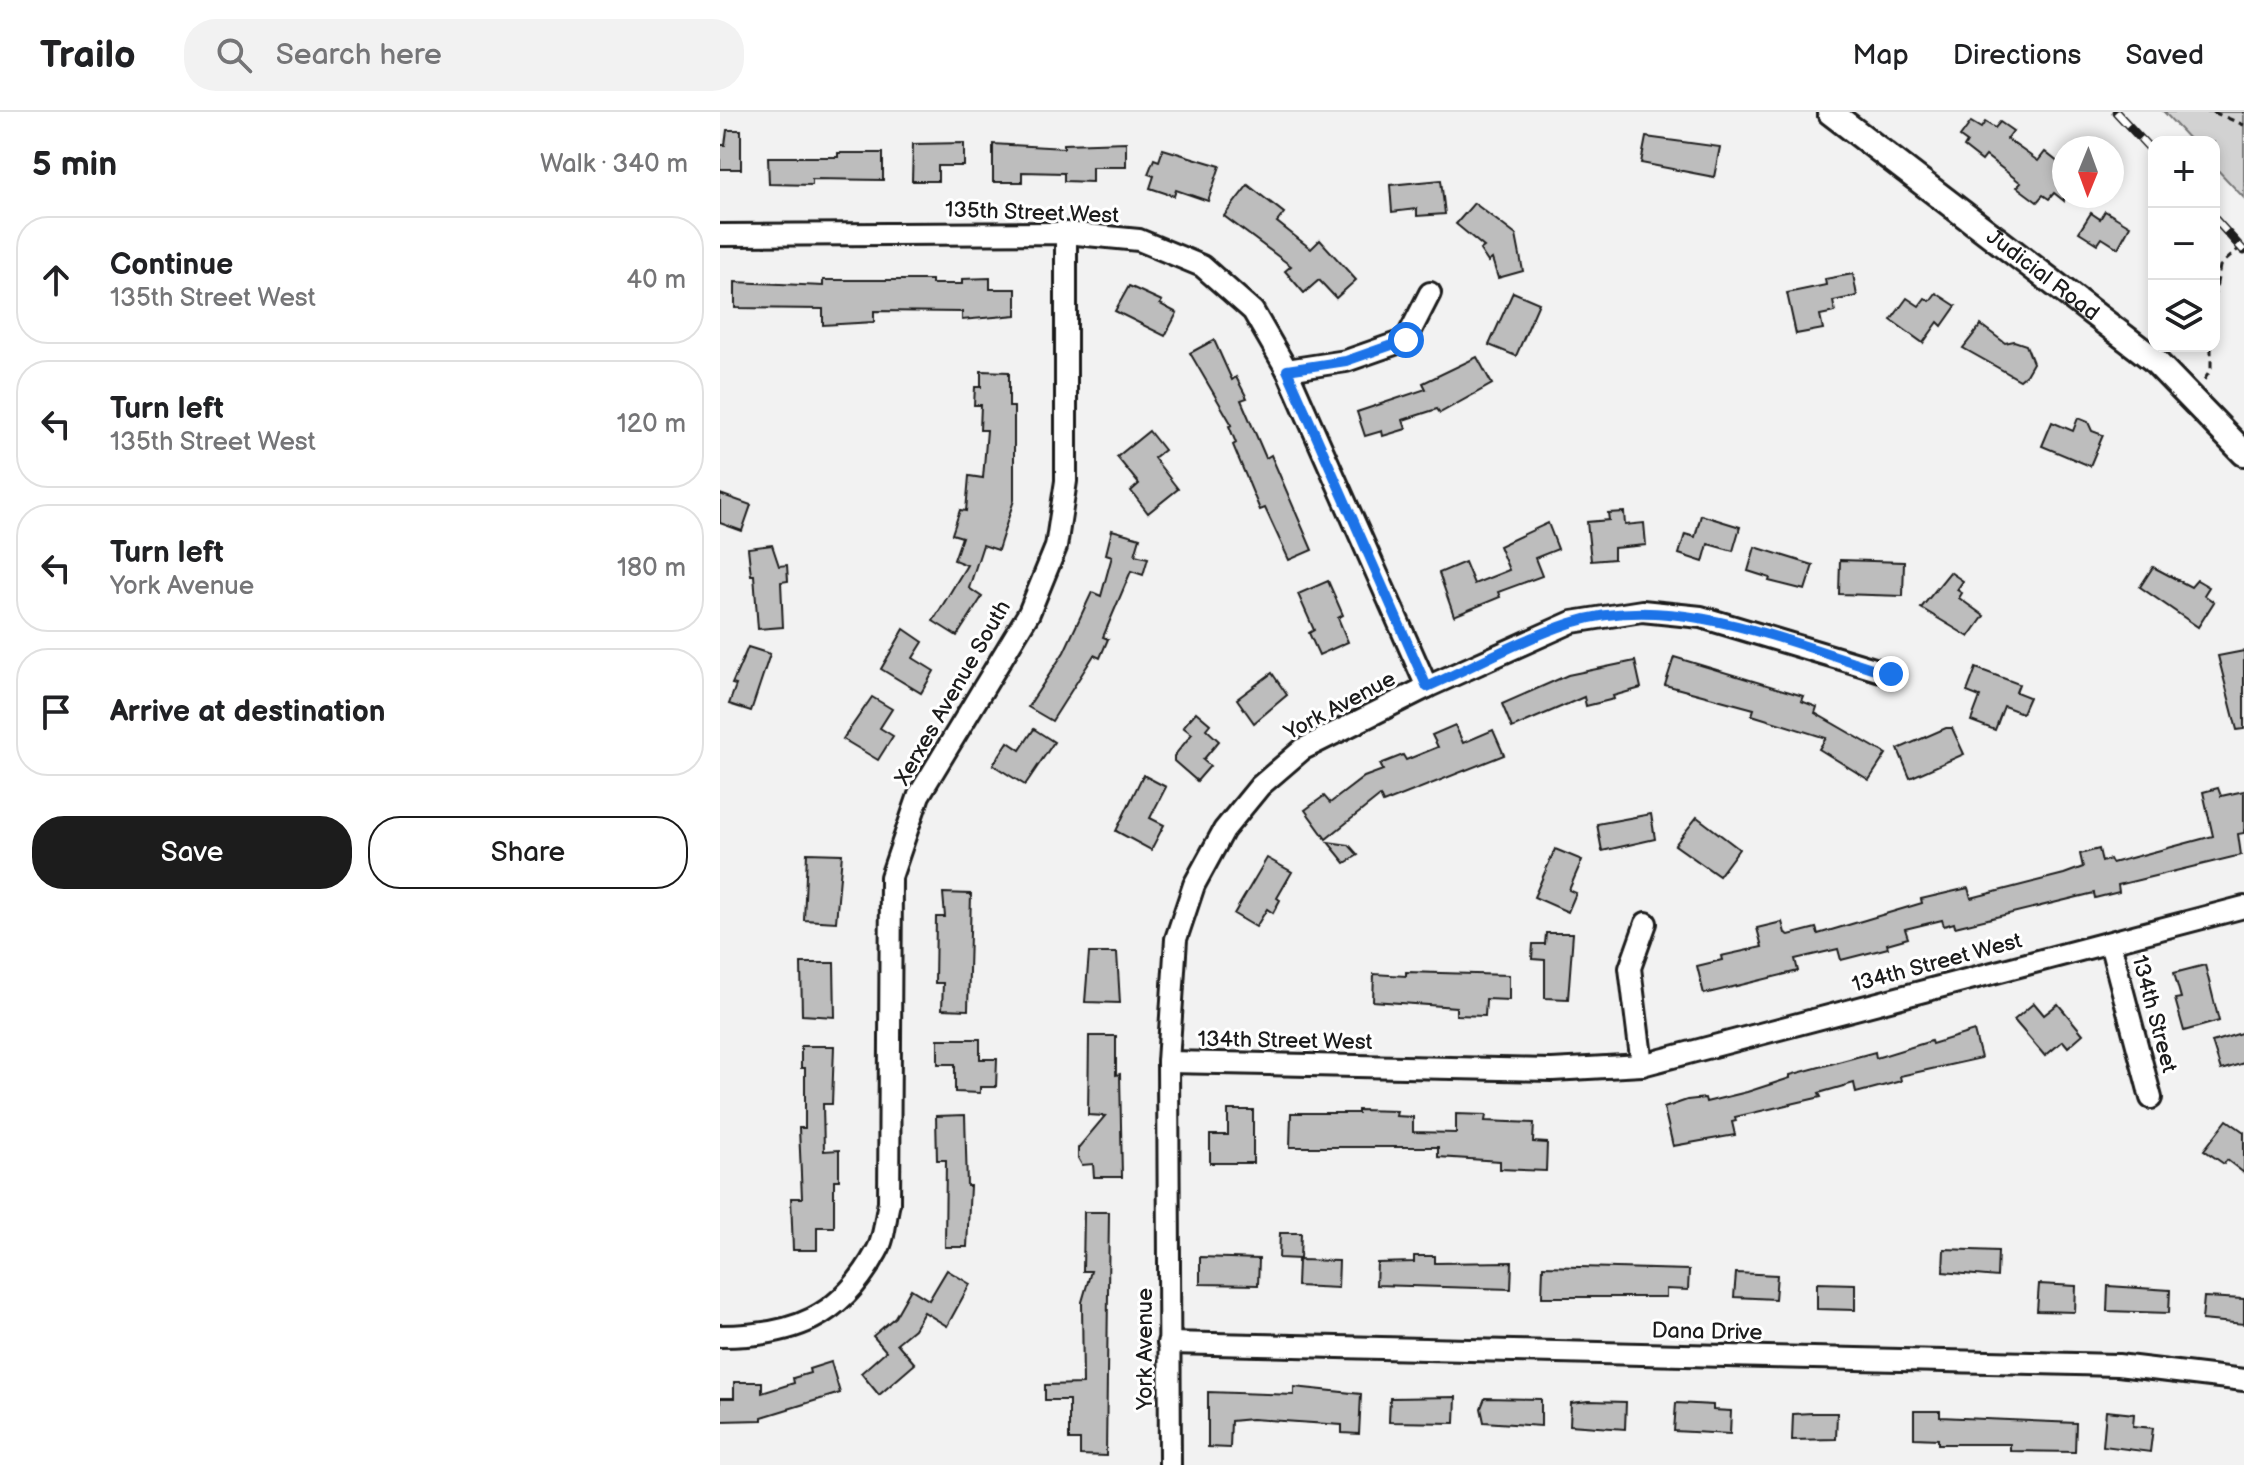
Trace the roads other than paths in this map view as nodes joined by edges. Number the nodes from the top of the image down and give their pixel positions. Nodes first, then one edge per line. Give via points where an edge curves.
1 (1834, 113) edge
2 (1066, 233) junction
3 (720, 235) edge
4 (1430, 293) dead end
5 (1287, 370) junction
6 (2244, 453) edge
7 (1891, 674) dead end
8 (1427, 687) junction
9 (2244, 907) edge
10 (1646, 923) dead end
11 (2110, 943) junction
12 (1168, 1062) junction
13 (1642, 1065) junction
14 (2151, 1098) dead end
15 (720, 1336) edge
16 (1168, 1343) junction
17 (2244, 1380) edge
18 (1170, 1465) edge

1 - 6 street, Judicial Road via 2153,359
2 - 3 street, 135th Street West
2 - 5 street, 135th Street West via 1139,240 1202,266 1253,311
2 - 15 street, Xerxes Avenue South via 1066,481 1056,547 1029,613 919,795 891,877 889,1203 879,1249 845,1298 793,1330
4 - 5 street via 1406,340 1346,361
5 - 8 street, 135th Street West
7 - 8 street, York Avenue via 1701,617 1642,611 1572,622
8 - 12 street, York Avenue via 1303,749 1260,786 1224,830 1194,885 1176,939
9 - 11 street, 134th Street West
10 - 13 street via 1630,968
11 - 13 street, 134th Street West
11 - 14 street, 134th Street
12 - 13 street, 134th Street West via 1552,1070
12 - 16 street, York Avenue
16 - 17 street, Dana Drive via 2118,1365
16 - 18 street, York Avenue

